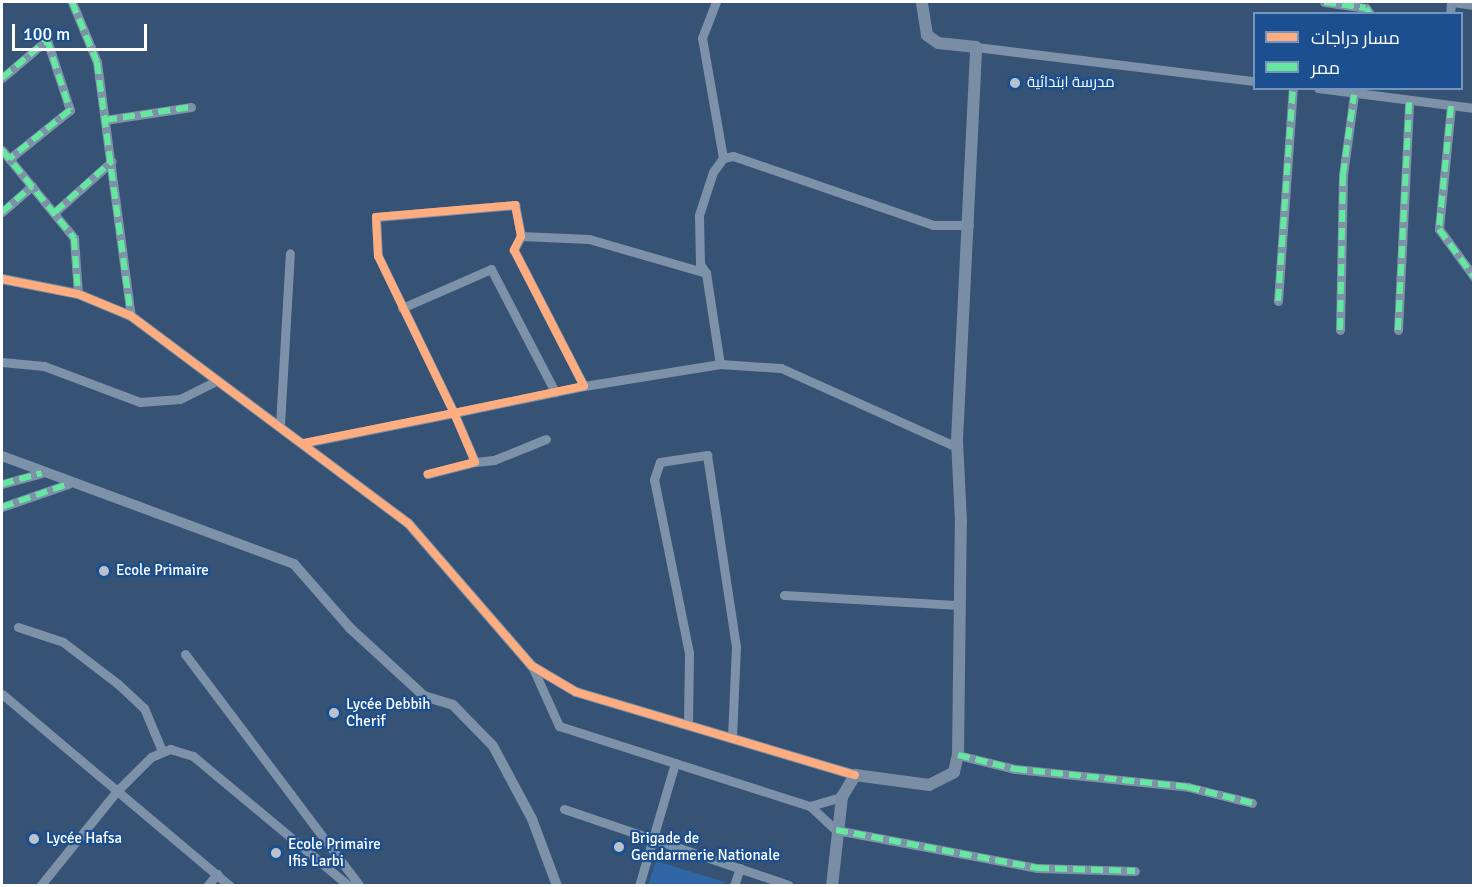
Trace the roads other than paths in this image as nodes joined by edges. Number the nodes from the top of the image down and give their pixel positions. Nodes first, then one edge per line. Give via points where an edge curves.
1 (72, 2) edge
2 (716, 2) edge
3 (922, 2) edge
4 (1324, 2) edge
5 (1452, 2) edge
6 (1361, 4) edge
7 (1473, 5) edge
8 (976, 47) junction
9 (2, 78) edge
10 (1253, 81) edge
11 (1293, 90) edge
12 (1328, 90) edge
13 (1354, 95) junction
14 (1473, 97) edge
15 (1409, 102) junction
16 (1451, 106) junction
17 (191, 107) dead end
18 (1471, 108) edge
19 (105, 120) junction
20 (2, 150) edge
21 (723, 158) junction
22 (9, 159) junction
23 (112, 161) junction
24 (32, 186) junction
25 (2, 212) edge
26 (55, 212) junction
27 (969, 225) junction
28 (520, 236) junction
29 (290, 253) dead end
30 (706, 273) junction
31 (1473, 277) edge
32 (2, 279) edge
33 (78, 294) junction
34 (1278, 301) dead end
35 (402, 308) junction
36 (131, 316) junction
37 (1340, 330) dead end
38 (1398, 330) dead end
39 (2, 362) edge
40 (720, 364) junction
41 (218, 380) junction
42 (584, 386) junction
43 (555, 392) junction
44 (454, 413) junction
45 (280, 424) junction
46 (546, 439) dead end
47 (304, 443) junction
48 (957, 447) junction
49 (2, 456) edge
50 (476, 462) junction
51 (42, 473) junction
52 (428, 474) dead end
53 (2, 484) edge
54 (68, 484) junction
55 (2, 507) edge
56 (784, 596) dead end
57 (960, 605) junction
58 (18, 627) dead end
59 (185, 654) dead end
60 (532, 666) junction
61 (2, 694) edge
62 (688, 724) junction
63 (732, 736) junction
64 (162, 751) junction
65 (958, 755) junction
66 (675, 763) junction
67 (855, 775) junction
68 (117, 791) junction
69 (842, 797) junction
70 (1252, 803) dead end
71 (810, 806) junction
72 (564, 809) dead end
73 (836, 830) junction
74 (652, 838) junction
75 (740, 868) junction
76 (1135, 871) dead end
77 (217, 874) junction
78 (40, 885) edge
79 (207, 885) edge
80 (230, 885) edge
81 (349, 885) edge
82 (360, 885) edge
83 (557, 885) edge
84 (639, 885) edge
85 (734, 885) edge
86 (789, 885) edge
87 (832, 885) edge

1 - 19 street via 97,62
2 - 21 street via 702,38
3 - 8 main road via 927,35 938,43
4 - 6 street
5 - 7 street
8 - 10 street
8 - 27 main road
9 - 22 street via 47,40 70,110
11 - 34 street
12 - 13 street
13 - 15 street
13 - 37 street via 1343,175
14 - 18 street
15 - 16 street
15 - 38 street
16 - 18 street
16 - 31 street via 1438,229
17 - 19 street
19 - 23 street
20 - 22 street
21 - 27 street via 755,163 933,225
21 - 30 street via 704,192 699,215 699,264
22 - 24 street
23 - 26 street
23 - 36 street
24 - 25 street
24 - 26 street
26 - 33 street via 74,238
27 - 48 main road
28 - 30 street via 589,239
28 - 35 street via 514,205 376,217 378,256
28 - 42 street via 514,250
29 - 45 street
30 - 40 street
32 - 33 street
33 - 36 street
35 - 43 street via 491,269
35 - 44 street
36 - 41 street
39 - 41 street via 44,366 140,402 180,399
40 - 42 street
40 - 48 street via 781,368
41 - 45 street
42 - 43 street
43 - 44 street
44 - 47 street
44 - 50 street
45 - 47 street
46 - 50 street via 494,460
47 - 60 street via 408,523
48 - 57 main road
49 - 51 street
50 - 52 street
51 - 53 street
51 - 54 street
54 - 55 street
54 - 83 street via 294,564 350,628 424,696 453,705 493,746 532,819
56 - 57 street
57 - 65 main road
58 - 64 street via 63,642 118,684 144,708
59 - 82 street
60 - 62 street via 576,692
60 - 66 street via 559,726
61 - 68 street
62 - 63 street
62 - 63 street via 689,653 654,480 660,462 706,455 735,646
63 - 67 street
64 - 68 street
64 - 81 street via 193,756
65 - 67 main road via 954,772 929,785
65 - 70 street via 1026,770 1188,787
66 - 71 street
66 - 74 street
67 - 69 main road
68 - 77 street
68 - 78 street
69 - 71 street
69 - 73 main road
71 - 73 street
72 - 74 street
73 - 76 street via 1037,868
73 - 87 main road
74 - 75 street
74 - 84 street
75 - 85 street
75 - 86 street
77 - 79 street
77 - 80 street

